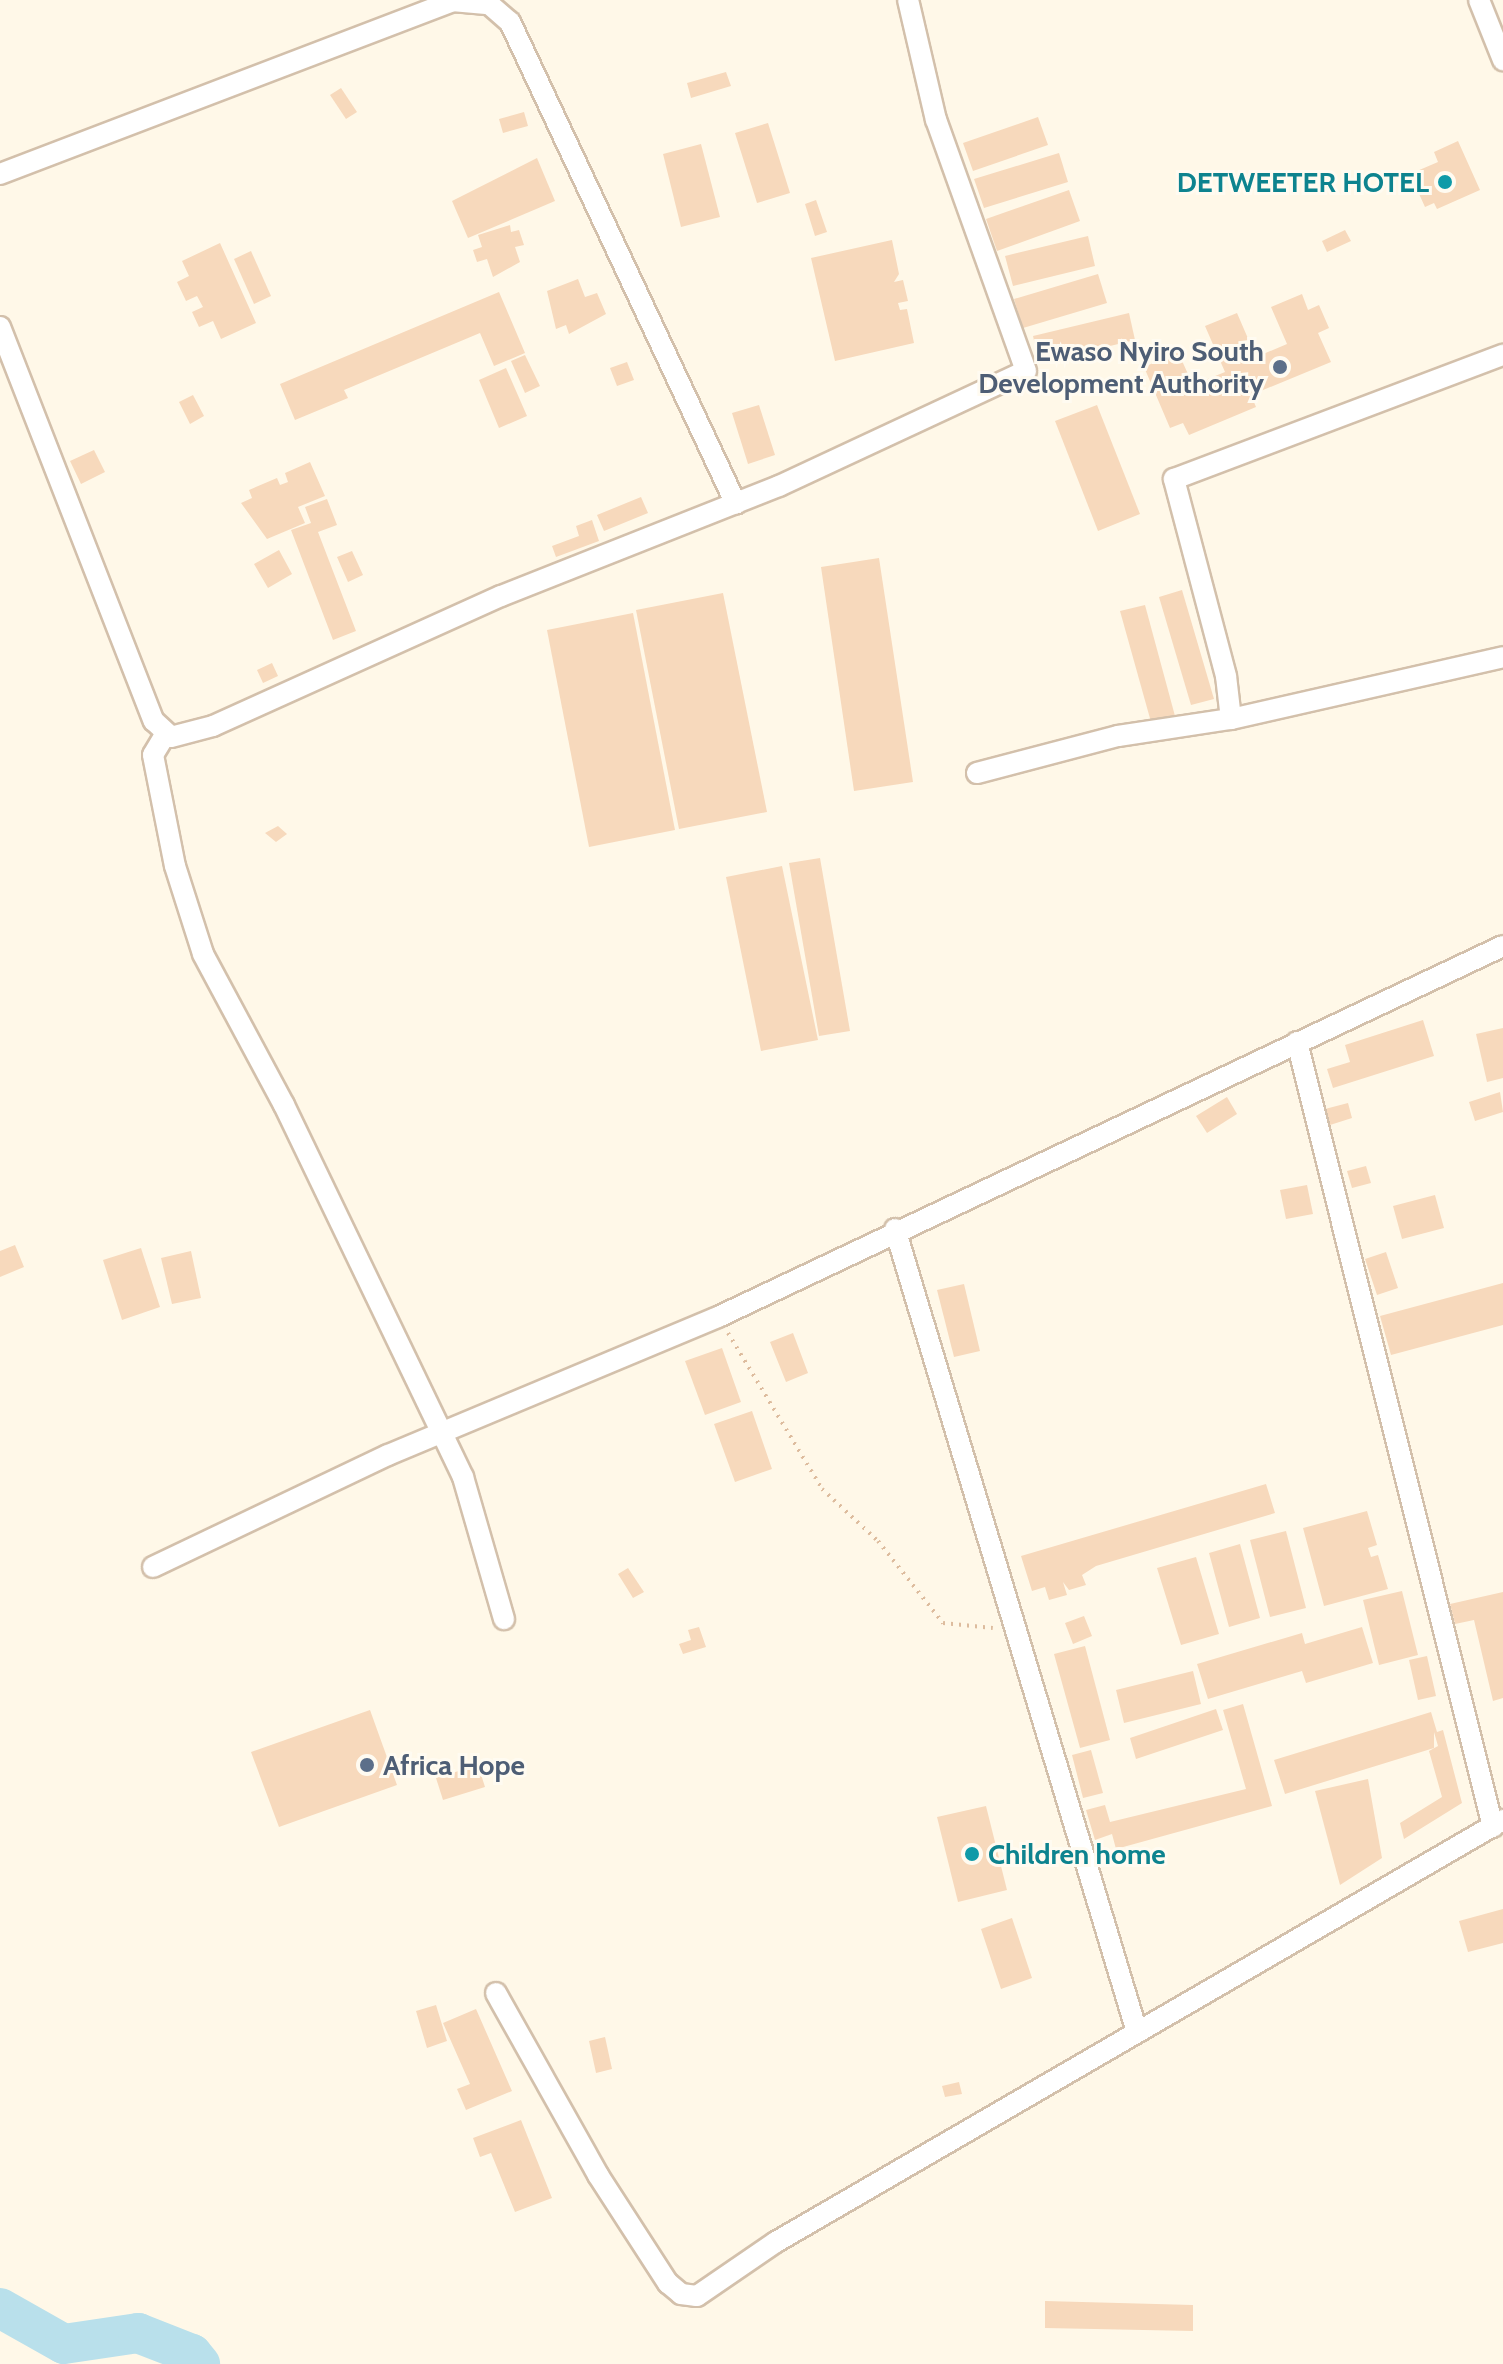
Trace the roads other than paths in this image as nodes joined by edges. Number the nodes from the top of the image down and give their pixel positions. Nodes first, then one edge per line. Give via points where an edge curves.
1 (908, 0) edge
2 (1479, 0) edge
3 (1503, 60) edge
4 (0, 174) edge
5 (0, 327) edge
6 (1503, 355) edge
7 (736, 504) junction
8 (1503, 657) edge
9 (1231, 719) junction
10 (165, 735) junction
11 (977, 773) dead end
12 (1503, 946) edge
13 (1297, 1042) junction
14 (895, 1229) junction
15 (442, 1434) junction
16 (153, 1567) dead end
17 (504, 1619) dead end
18 (1498, 1824) edge
19 (496, 1993) dead end
20 (1137, 2032) junction

1 - 7 street via 936,120 1026,371
2 - 3 street
4 - 7 street via 452,1 489,4 510,22
5 - 10 street via 139,689
6 - 9 street via 1174,479 1226,676
7 - 10 street via 501,596 213,726
8 - 9 street
9 - 11 street via 1118,736
10 - 15 street via 153,755 175,866 203,954
12 - 13 street
13 - 14 street
13 - 18 street
14 - 15 street via 718,1317
14 - 20 street
15 - 16 street via 206,1536
15 - 17 street via 463,1477
18 - 20 street
19 - 20 street via 598,2175 668,2283 689,2296 709,2291 776,2242

